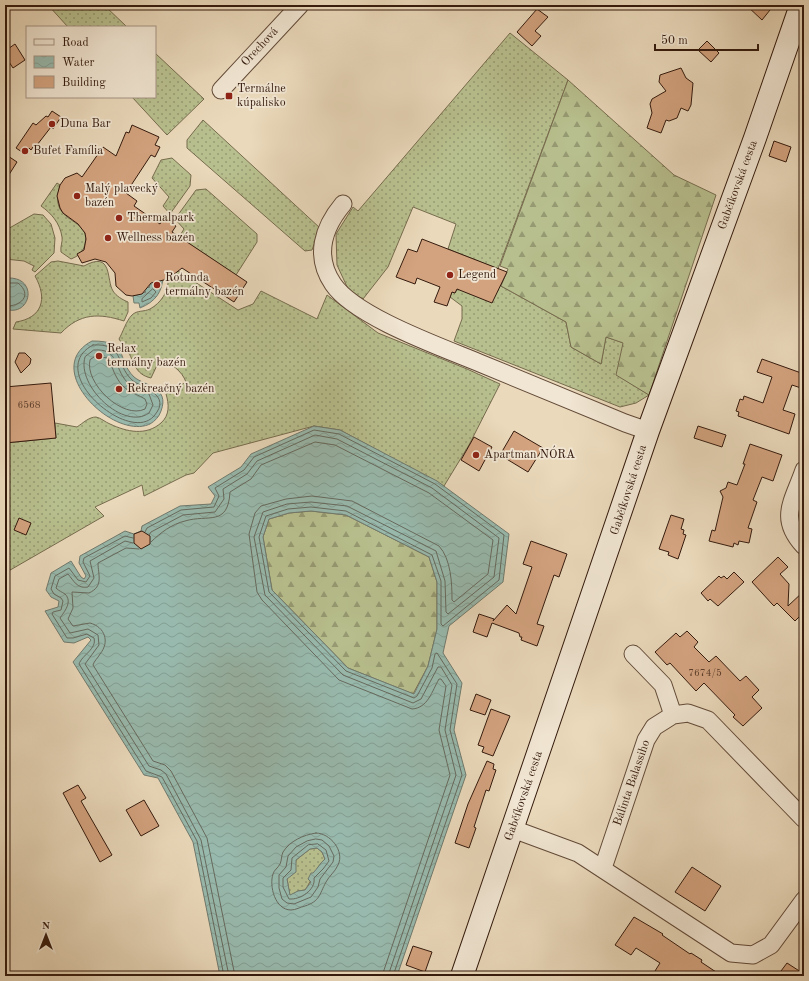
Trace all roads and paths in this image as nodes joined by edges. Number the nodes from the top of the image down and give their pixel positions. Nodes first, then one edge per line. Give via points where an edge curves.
1 (300, 5) edge
2 (802, 5) edge
3 (221, 90) dead end
4 (343, 204) dead end
5 (648, 431) junction
6 (804, 470) edge
7 (804, 546) edge
8 (633, 654) dead end
9 (673, 715) junction
10 (804, 819) edge
11 (513, 829) junction
12 (603, 868) junction
13 (804, 900) edge
14 (462, 976) edge

1 - 3 street, Orechová
2 - 5 main road, Gabčíkovská cesta
4 - 5 street via 327,228 323,253 329,278 348,300 364,311 416,336
5 - 11 main road, Gabčíkovská cesta
6 - 7 street via 788,521 794,535
8 - 9 street via 663,685
9 - 10 street via 688,713 708,720
9 - 12 street, Bálinta Balassiho via 654,727 646,740
11 - 12 street via 578,853
11 - 14 main road, Gabčíkovská cesta
12 - 13 street via 731,953 753,955 771,945

